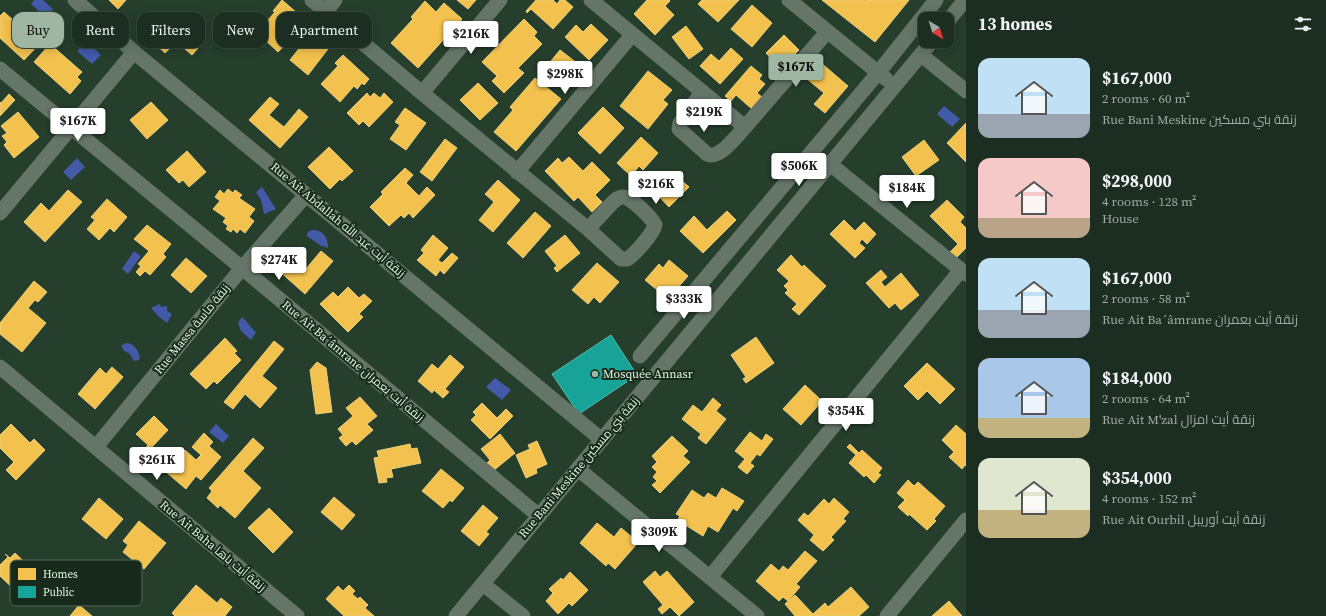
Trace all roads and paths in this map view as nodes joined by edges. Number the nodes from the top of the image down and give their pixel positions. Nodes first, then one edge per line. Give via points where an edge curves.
1 (75, 0) edge
2 (312, 0) edge
3 (500, 0) edge
4 (591, 0) edge
5 (789, 0) edge
6 (936, 0) edge
7 (965, 0) edge
8 (330, 6) edge
9 (954, 13) edge
10 (827, 32) junction
11 (632, 35) junction
12 (926, 48) edge
13 (134, 52) junction
14 (921, 55) junction
15 (0, 69) edge
16 (878, 73) junction
17 (894, 86) junction
18 (966, 91) edge
19 (702, 92) junction
20 (422, 93) junction
21 (745, 127) junction
22 (71, 128) junction
23 (830, 164) junction
24 (517, 172) junction
25 (306, 195) junction
26 (0, 213) edge
27 (588, 229) dead end
28 (242, 268) junction
29 (964, 272) edge
30 (640, 356) dead end
31 (0, 367) edge
32 (602, 440) junction
33 (96, 447) junction
34 (578, 469) junction
35 (539, 516) junction
36 (966, 520) edge
37 (710, 577) junction
38 (483, 584) junction
39 (297, 616) edge
40 (456, 616) edge
41 (523, 616) edge
42 (758, 616) edge
43 (887, 616) edge

1 - 13 street, Rue Ait Abdallah زنقة أيت عبد الله
2 - 8 street
3 - 20 street
4 - 11 street
5 - 10 street
6 - 16 street
7 - 9 street
8 - 20 street
10 - 16 street
10 - 21 street
11 - 19 street
11 - 24 street
12 - 14 street, Rue Bani Meskine زنقة بني مسكين
13 - 22 street
13 - 25 street, Rue Ait Abdallah زنقة أيت عبد الله
14 - 17 street, Rue Bani Meskine زنقة بني مسكين
14 - 18 street
15 - 22 street, Rue Ait Ba´âmrane زنقة أيت بعمران
16 - 17 street
16 - 30 street
17 - 23 street, Rue Bani Meskine زنقة بني مسكين
19 - 21 street
19 - 21 street via 679,126 682,132 707,154 715,155 720,152
20 - 24 street
22 - 26 street
22 - 28 street, Rue Ait Ba´âmrane زنقة أيت بعمران
23 - 29 street
23 - 32 street, Rue Bani Meskine زنقة بني مسكين
24 - 27 street
25 - 28 street, Rue Massa زنقة ماسة
25 - 32 street, Rue Ait Abdallah زنقة أيت عبد الله
28 - 33 street, Rue Massa زنقة ماسة
28 - 35 street, Rue Ait Ba´âmrane زنقة أيت بعمران
29 - 37 street
31 - 33 street, Rue Ait Baha زنقة أيت باها
32 - 34 street, Rue Bani Meskine زنقة بني مسكين
33 - 39 street, Rue Ait Baha زنقة أيت باها
34 - 35 street, Rue Bani Meskine زنقة بني مسكين
34 - 37 street
35 - 38 street, Rue Bani Meskine زنقة بني مسكين
36 - 43 street
37 - 42 street
38 - 40 street, Rue Bani Meskine زنقة بني مسكين
38 - 41 street

